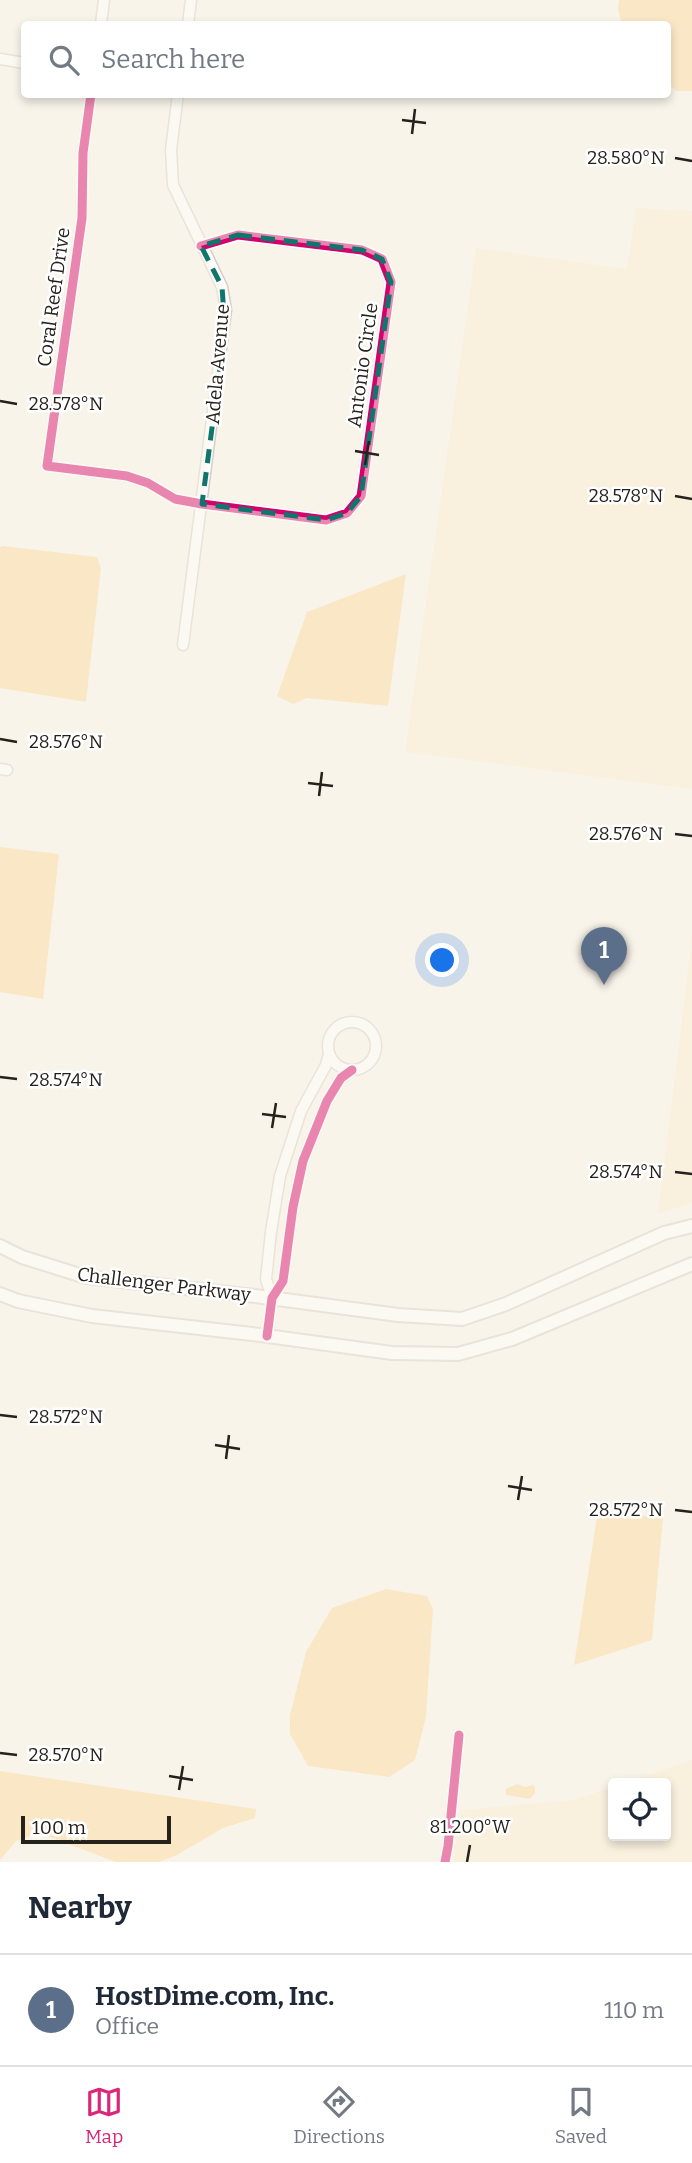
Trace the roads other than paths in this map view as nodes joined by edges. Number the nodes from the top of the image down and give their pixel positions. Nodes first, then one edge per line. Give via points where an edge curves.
1 (104, 0) edge
2 (191, 0) edge
3 (101, 21) edge
4 (188, 21) edge
5 (0, 59) edge
6 (21, 62) edge
7 (90, 98) edge
8 (178, 98) edge
9 (201, 246) junction
10 (127, 476) joint
11 (202, 504) junction
12 (183, 645) dead end
13 (329, 1054) junction
14 (352, 1070) junction
15 (692, 1226) edge
16 (0, 1245) edge
17 (692, 1264) edge
18 (0, 1294) edge
19 (272, 1298) junction
20 (267, 1336) junction
21 (459, 1735) dead end
22 (445, 1862) edge

1 - 3 street
2 - 4 street
5 - 6 street
7 - 10 street, Coral Reef Drive via 83,153 82,218 47,466
8 - 9 street, Adela Avenue via 171,150 173,185
9 - 11 street, Adela Avenue via 222,287 226,310
9 - 11 street, Antonio Circle via 238,235 362,250 382,259 391,282 361,496 347,513 326,520
10 - 11 street, Antonio Circle via 175,499
11 - 12 street, Adela Avenue
13 - 14 street via 337,1065
13 - 14 street via 330,1037 339,1026 355,1022 369,1029 375,1053 362,1068
13 - 19 street via 301,1111 280,1176 266,1279
14 - 19 street via 341,1078 312,1135 297,1184 283,1280
15 - 19 main road, Challenger Parkway via 664,1233 506,1304 462,1318 398,1315
16 - 19 main road, Challenger Parkway via 22,1257 86,1277
17 - 20 main road, Challenger Parkway via 512,1339 458,1354 392,1353
18 - 20 main road, Challenger Parkway via 92,1317
19 - 20 street
21 - 22 street

